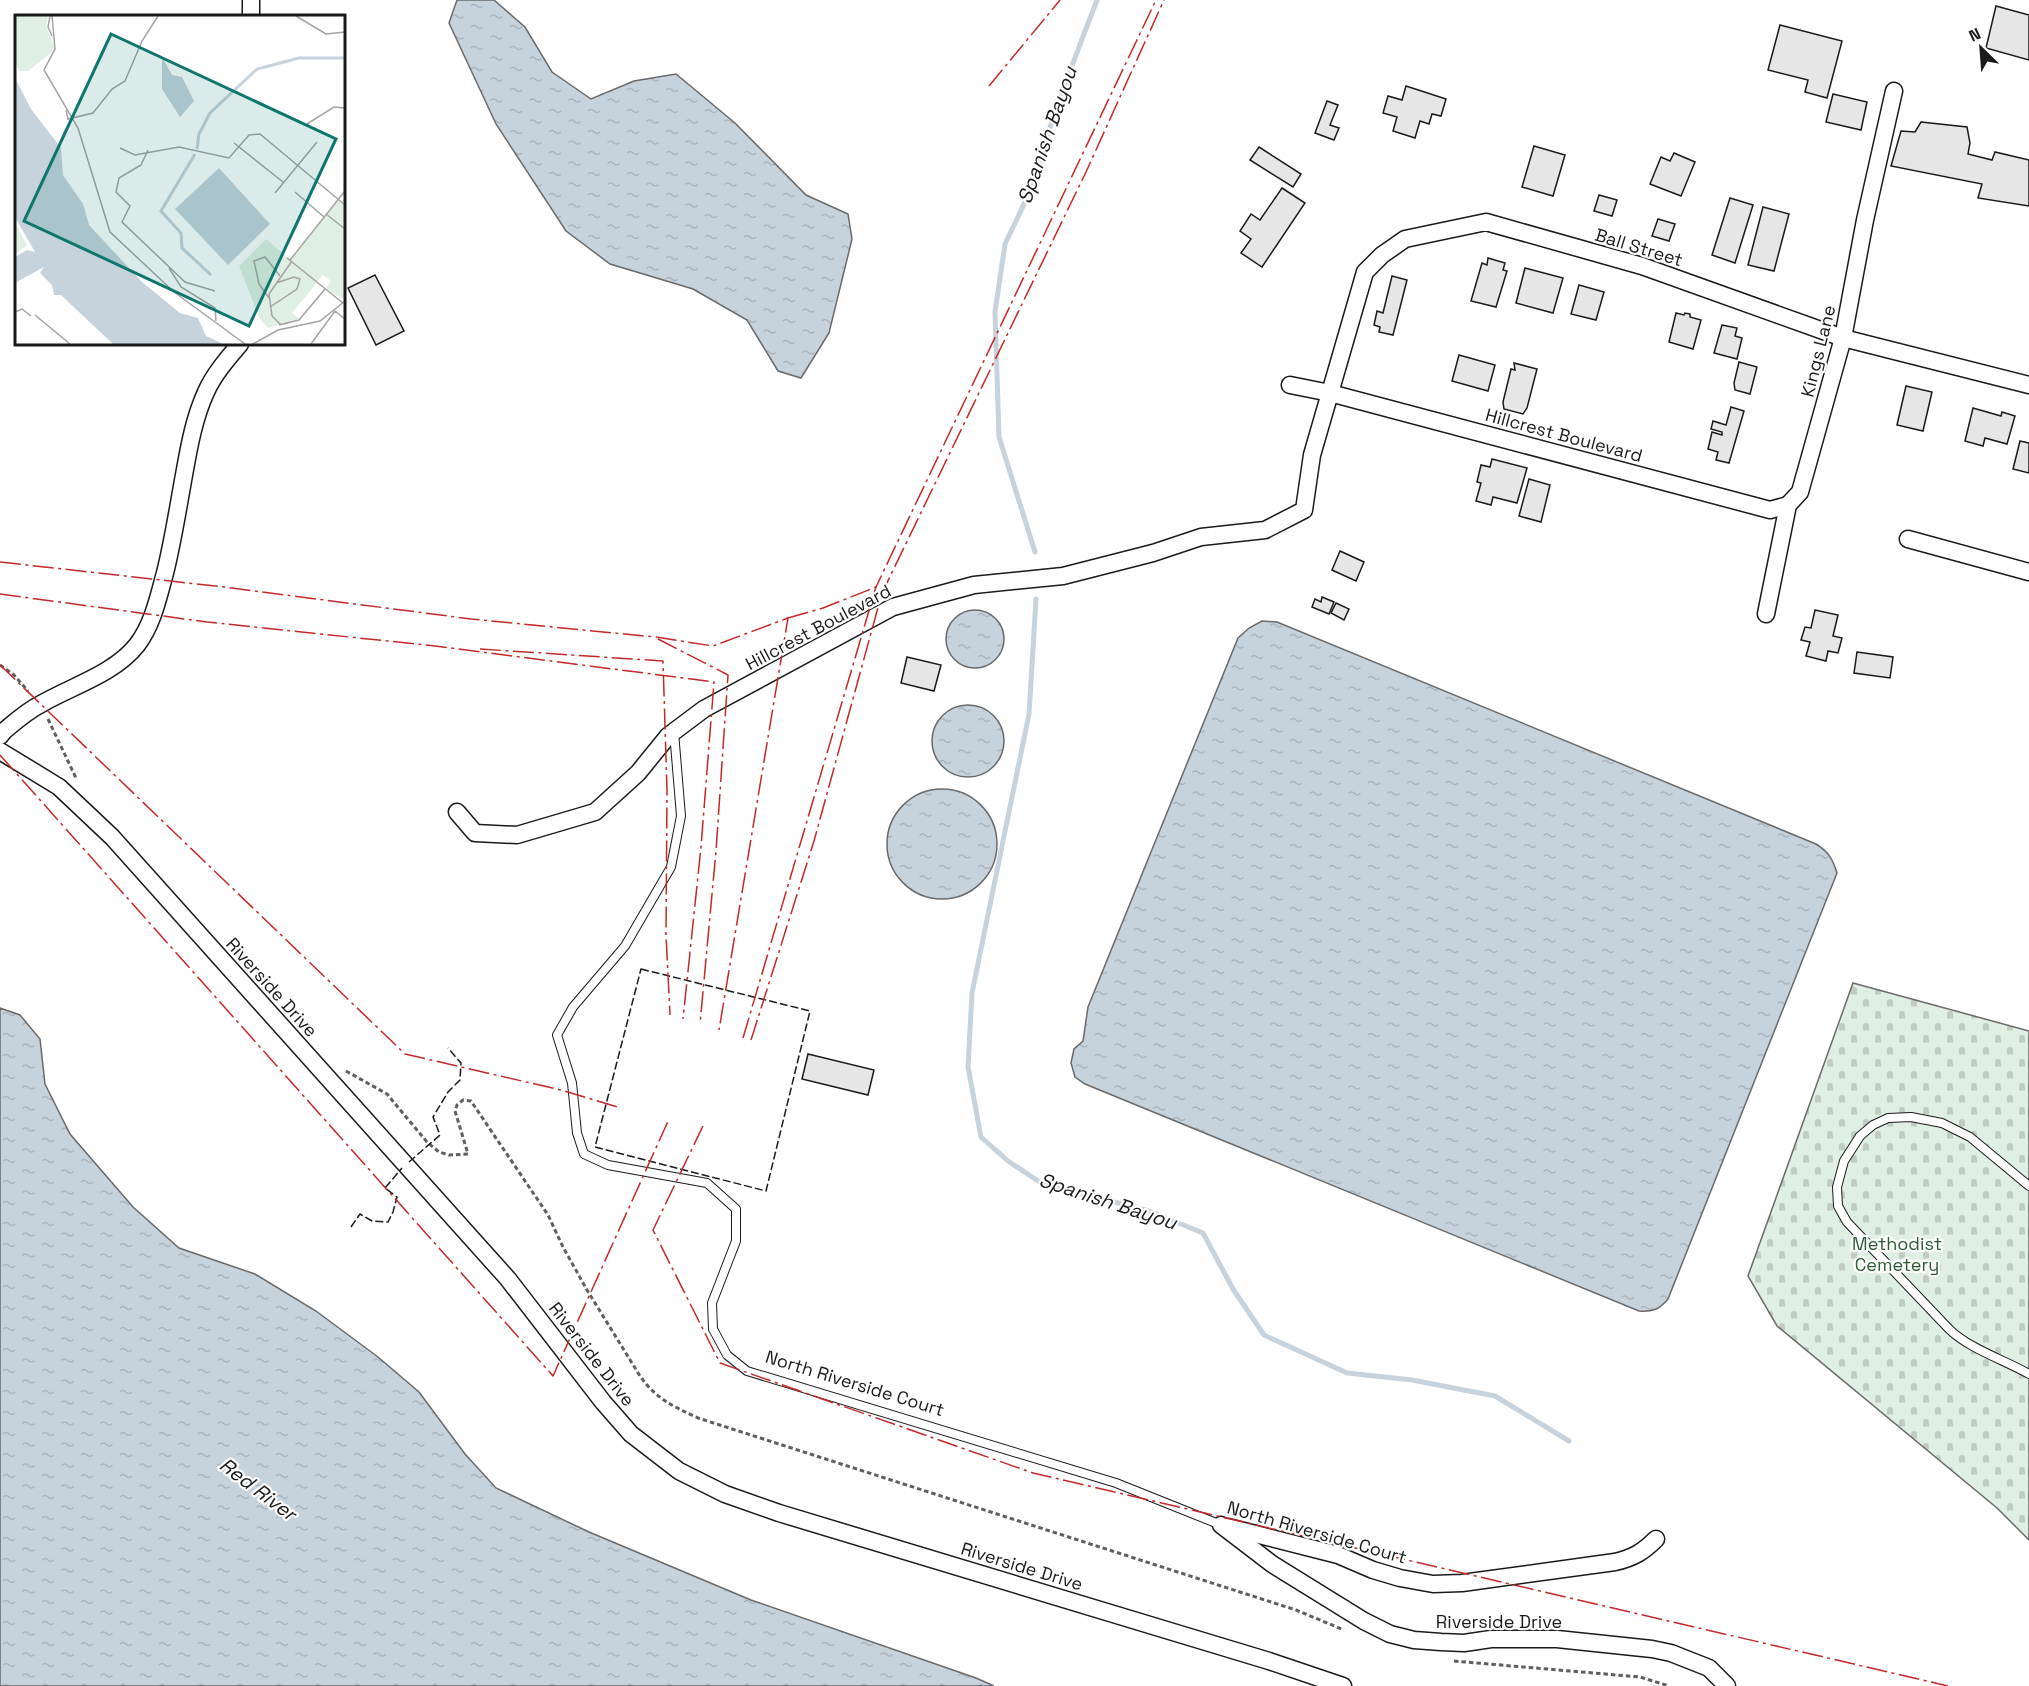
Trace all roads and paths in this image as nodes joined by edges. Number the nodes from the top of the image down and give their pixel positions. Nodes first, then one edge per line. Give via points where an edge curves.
1 (1894, 91) dead end
2 (1843, 338) junction
3 (239, 345) edge
4 (1290, 385) dead end
5 (2029, 385) edge
6 (1330, 393) junction
7 (1788, 505) junction
8 (1908, 539) dead end
9 (2029, 572) edge
10 (1766, 614) dead end
11 (0, 665) edge
12 (39, 705) junction
13 (674, 732) junction
14 (0, 736) edge
15 (0, 752) edge
16 (80, 786) dead end
17 (457, 812) dead end
18 (345, 1071) dead end
19 (2029, 1186) edge
20 (2029, 1374) edge
21 (1221, 1525) junction
22 (1656, 1539) dead end
23 (1348, 1632) dead end
24 (1452, 1661) dead end
25 (1343, 1686) edge
26 (1669, 1686) edge
27 (1727, 1686) edge

1 - 2 street, Kings Lane
2 - 5 street, Ball Street
2 - 6 street, Ball Street via 1642,266 1486,222 1405,239 1365,272
2 - 7 street, Kings Lane via 1800,492
3 - 12 street via 218,371 199,408 172,544 146,631 122,660
4 - 6 street, Hillcrest Boulevard
6 - 7 street, Hillcrest Boulevard via 1770,510
6 - 13 street, Hillcrest Boulevard via 1312,455 1304,510 1264,530 1200,537 1063,576 974,585 893,607 704,709
7 - 10 street, Kings Lane
8 - 9 street
11 - 12 path via 14,675
12 - 14 street
12 - 16 path
13 - 17 street, Hillcrest Boulevard via 638,773 595,812 516,835 475,833
13 - 21 lane, North Riverside Court via 681,816 671,867 625,946 573,1006 557,1035 572,1083 577,1133 584,1154 608,1165 707,1183 736,1209 736,1241 712,1303 713,1329 727,1355 747,1371 1116,1483
15 - 25 street, Riverside Drive via 59,787 112,837 508,1279 631,1434 679,1471 725,1494 779,1513
18 - 23 path via 387,1094 427,1142 449,1155 468,1154 455,1111 463,1100 471,1101 548,1215 586,1290 640,1376 668,1404 698,1418 1296,1610
19 - 20 lane via 1970,1137 1942,1123 1911,1117 1888,1118 1860,1136 1844,1161 1837,1187 1838,1206 1847,1222 1960,1341
21 - 22 street, North Riverside Court via 1338,1555 1400,1578 1433,1584 1615,1562 1643,1552
21 - 27 street, Riverside Drive via 1272,1564 1390,1634 1441,1642 1557,1639 1652,1649 1709,1668
24 - 26 path via 1640,1677

